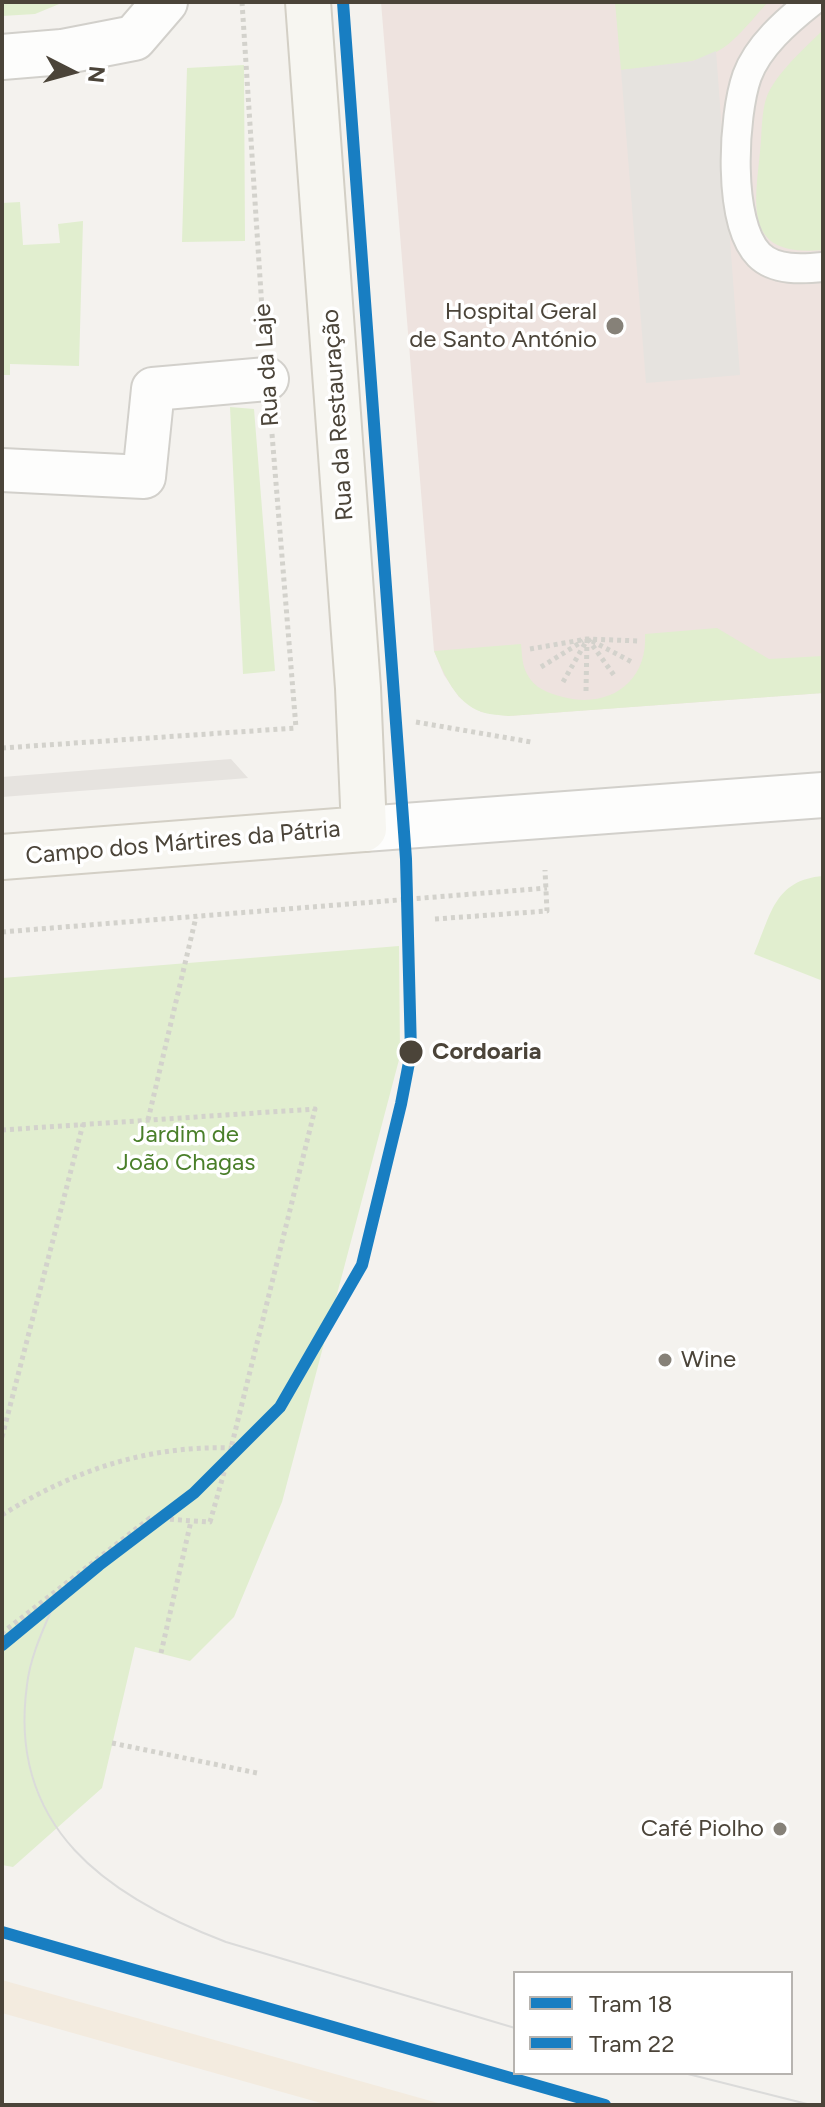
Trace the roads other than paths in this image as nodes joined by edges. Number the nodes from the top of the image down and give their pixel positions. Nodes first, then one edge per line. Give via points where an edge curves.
1 (165, 2) edge
2 (308, 2) edge
3 (811, 2) edge
4 (2, 57) edge
5 (823, 267) edge
6 (267, 379) road end
7 (2, 470) edge
8 (823, 795) edge
9 (364, 829) junction
10 (2, 857) edge

1 - 4 street via 134,38
2 - 9 main road, Rua da Restauração
3 - 5 lane via 770,40 748,74 738,116 737,206 747,238 760,257 793,270
6 - 7 street via 153,389 144,477
8 - 9 street
9 - 10 main road, Campo dos Mártires da Pátria

